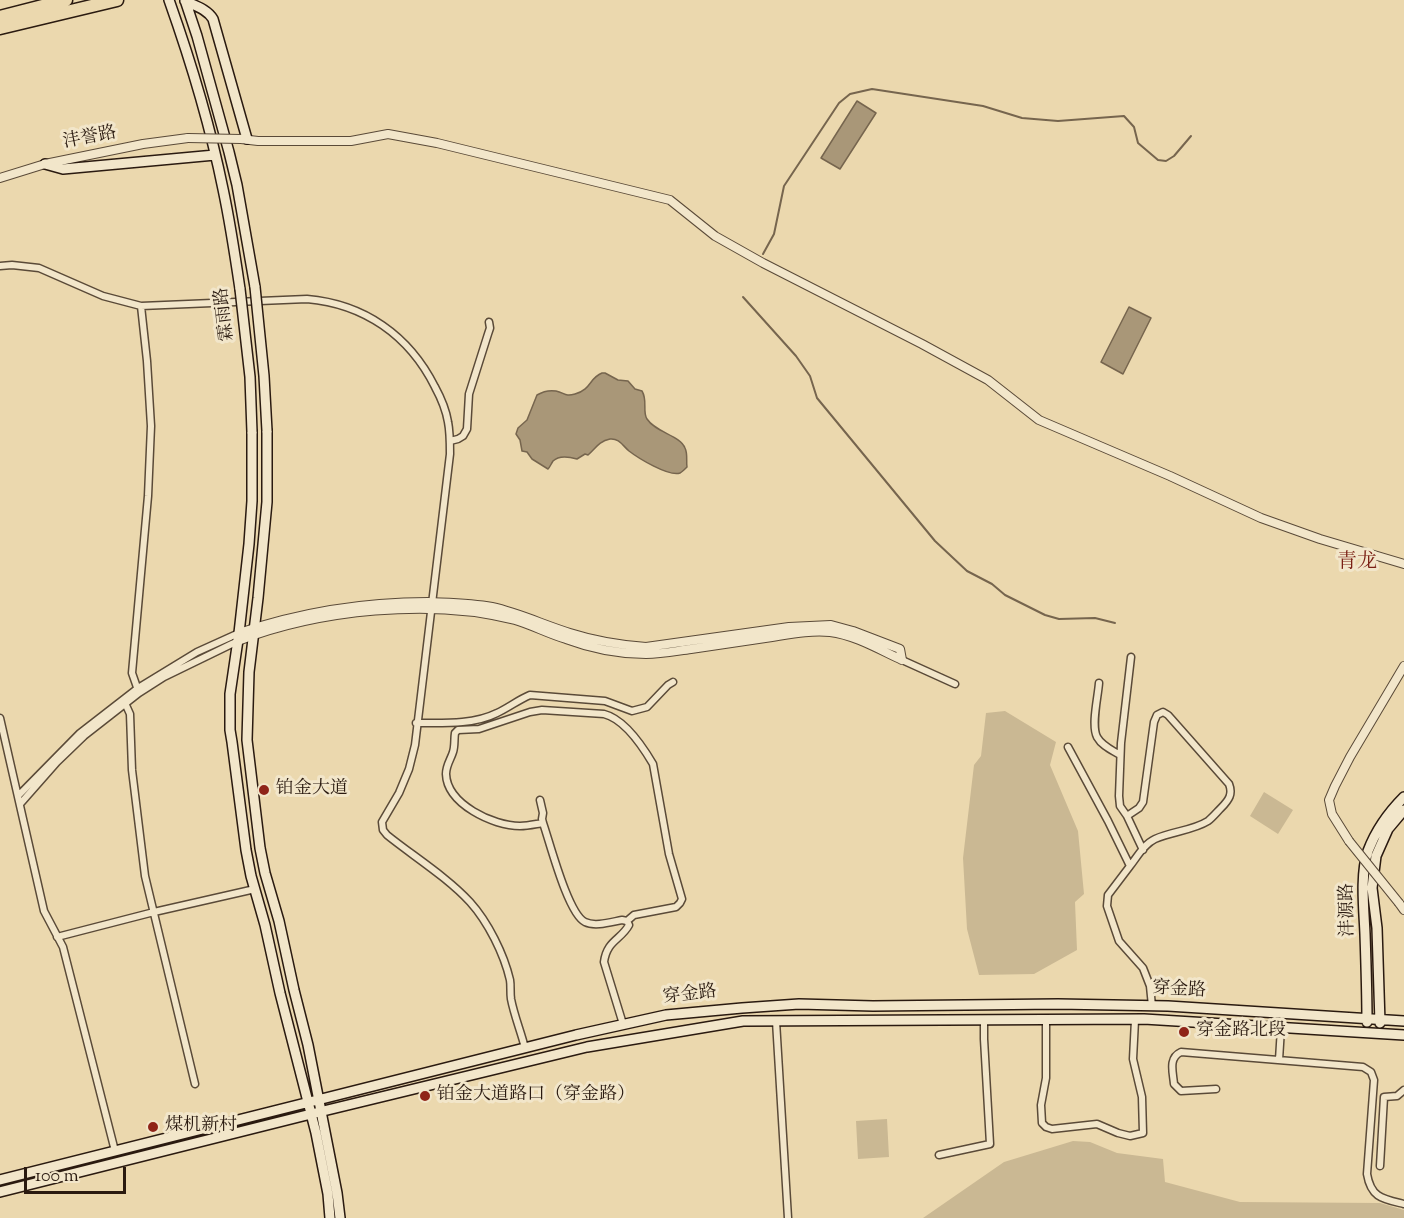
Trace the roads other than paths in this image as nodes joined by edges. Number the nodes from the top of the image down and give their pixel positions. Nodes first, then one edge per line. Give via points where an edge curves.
1 (66, 0) edge
2 (117, 0) edge
3 (169, 0) edge
4 (185, 1) edge
5 (0, 17) edge
6 (0, 28) edge
7 (244, 139) junction
8 (215, 155) junction
9 (45, 164) junction
10 (0, 178) edge
11 (0, 266) edge
12 (141, 306) junction
13 (489, 322) dead end
14 (450, 441) junction
15 (1404, 564) edge
16 (431, 606) junction
17 (254, 631) junction
18 (239, 637) junction
19 (1131, 657) dead end
20 (903, 660) joint
21 (1404, 666) edge
22 (673, 682) dead end
23 (1099, 683) dead end
24 (955, 684) dead end
25 (139, 690) junction
26 (125, 703) junction
27 (0, 718) edge
28 (416, 723) junction
29 (1068, 747) dead end
30 (1120, 755) junction
31 (19, 795) junction
32 (1404, 797) edge
33 (540, 800) dead end
34 (20, 804) junction
35 (1404, 810) edge
36 (1127, 816) junction
37 (543, 823) junction
38 (1143, 850) junction
39 (1130, 866) junction
40 (255, 889) junction
41 (1404, 910) edge
42 (154, 912) junction
43 (627, 921) junction
44 (57, 937) junction
45 (1152, 1006) junction
46 (1367, 1019) junction
47 (984, 1020) junction
48 (1046, 1020) junction
49 (1135, 1020) junction
50 (1380, 1020) junction
51 (776, 1021) junction
52 (1404, 1021) edge
53 (623, 1024) junction
54 (1281, 1028) junction
55 (1367, 1034) junction
56 (1381, 1034) junction
57 (1404, 1035) edge
58 (525, 1048) junction
59 (1280, 1060) junction
60 (195, 1084) dead end
61 (1216, 1089) dead end
62 (1404, 1090) edge
63 (318, 1100) junction
64 (308, 1102) junction
65 (321, 1111) junction
66 (311, 1114) junction
67 (115, 1151) junction
68 (939, 1155) dead end
69 (1380, 1166) dead end
70 (0, 1180) edge
71 (0, 1192) edge
72 (1404, 1204) edge
73 (330, 1218) edge
74 (340, 1218) edge
75 (788, 1218) edge

1 - 5 highway
2 - 6 highway
3 - 8 main road, 霖雨路
4 - 7 main road via 213,20
4 - 17 main road, 霖雨路, bridge via 229,152 255,286 264,376 267,502
7 - 9 street, 沣誉路, bridge via 188,138
7 - 15 street, 沣誉路 via 351,141 388,134 669,200 715,236 988,380 1039,420 1261,518
8 - 9 main road via 63,169
8 - 18 main road, 霖雨路, bridge via 232,237 250,377 252,501
9 - 10 street, 沣誉路
11 - 12 street via 39,268 103,296
12 - 14 street via 307,299 360,312 390,331 419,359 439,395
12 - 25 street via 151,426 132,673
13 - 14 street via 469,394 467,429 463,436
14 - 16 street
16 - 17 street via 375,610
16 - 20 street via 518,621 567,640 622,653 646,654 831,632
16 - 28 street
17 - 18 street
17 - 63 main road via 247,740 255,810
18 - 25 street via 197,652
18 - 40 main road via 230,694 230,730
19 - 30 street
20 - 24 street
21 - 41 street, bridge via 1329,800 1332,814 1349,841
22 - 28 street via 646,707 632,711 605,701 530,695 476,721
23 - 30 street via 1094,728 1105,746
25 - 26 street
25 - 31 street via 80,733
26 - 34 street via 84,736
26 - 42 street via 130,714 132,770 145,876
27 - 31 street
28 - 58 street via 409,770 382,822 383,830 452,885 483,919 505,964
29 - 39 street
30 - 36 street via 1120,806
31 - 34 street
32 - 46 main road, 沣源路 via 1381,824 1367,853 1363,887
33 - 37 street
34 - 44 street via 44,911
35 - 50 main road, 沣源路 via 1381,844 1373,877
36 - 38 street
36 - 38 street via 1143,802 1154,722 1163,712 1232,791 1209,820 1154,839
37 - 43 street via 567,895 581,920 594,924
37 - 43 street via 504,824 472,811 450,791 446,773 455,733 542,710 612,716 653,764 669,854 682,899 676,907 633,915
38 - 39 street
39 - 45 street via 1108,896 1107,906 1119,941 1143,968
40 - 42 street
40 - 64 main road
42 - 44 street
42 - 60 street
43 - 53 street via 627,930 615,938 604,962
44 - 67 street via 63,947
45 - 46 main road, 穿金路
45 - 53 main road, 穿金路 via 799,1004 666,1015
46 - 50 main road, 穿金路
46 - 55 main road, 沣源路
47 - 48 main road, 穿金路
47 - 51 main road, 穿金路
47 - 68 street via 990,1143
48 - 49 main road, 穿金路
48 - 49 street via 1042,1123 1052,1129 1097,1124 1130,1136 1143,1133 1142,1097 1133,1059
49 - 54 main road, 穿金路
50 - 52 main road, 穿金路
50 - 56 main road, 沣源路
51 - 65 main road, 穿金路 via 743,1021 587,1047
51 - 75 street
53 - 58 main road, 穿金路
54 - 55 main road, 穿金路
54 - 59 street
55 - 56 main road, 穿金路
56 - 57 main road, 穿金路
58 - 63 main road, 穿金路
59 - 61 street via 1181,1052 1174,1055 1174,1084 1181,1090
59 - 72 street via 1364,1067 1371,1072 1374,1080 1369,1185 1382,1199
62 - 69 street via 1397,1096 1384,1097
63 - 64 main road, 穿金路
63 - 65 main road
64 - 66 main road
64 - 67 main road, 穿金路
65 - 66 main road, 穿金路
65 - 74 main road
66 - 71 main road, 穿金路
66 - 73 main road
67 - 70 main road, 穿金路

